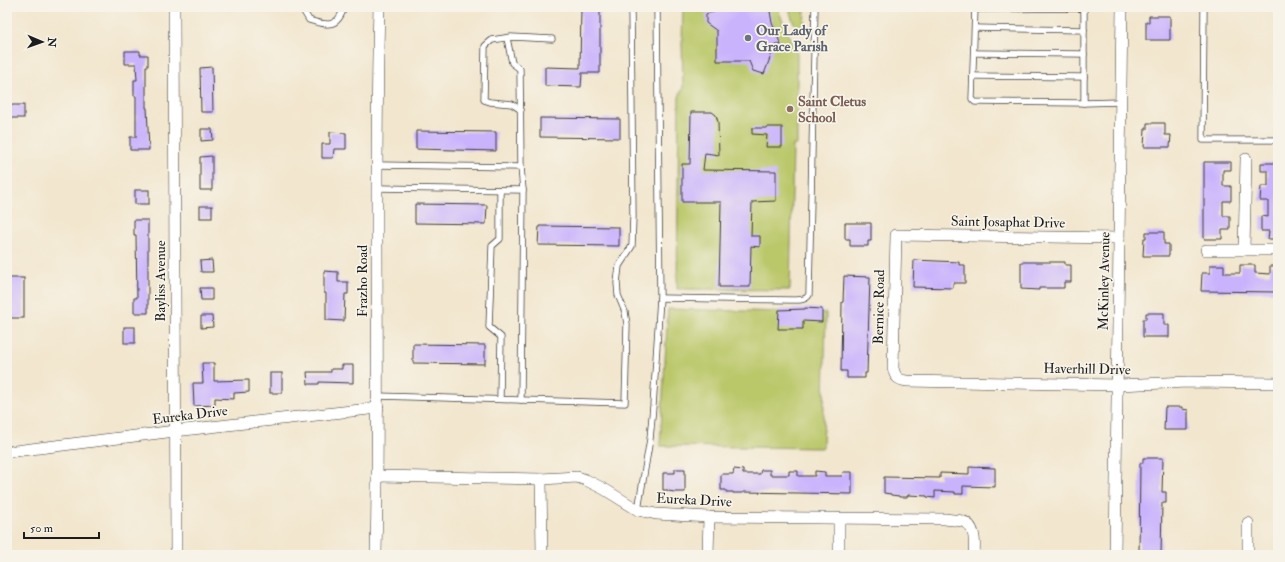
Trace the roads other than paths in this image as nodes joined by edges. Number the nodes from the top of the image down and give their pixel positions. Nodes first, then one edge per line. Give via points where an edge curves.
1 (174, 7) edge
2 (303, 7) edge
3 (344, 7) edge
4 (379, 7) edge
5 (631, 7) edge
6 (657, 7) edge
7 (815, 7) edge
8 (1122, 7) edge
9 (1204, 7) edge
10 (975, 8) edge
11 (975, 28) junction
12 (1084, 30) junction
13 (507, 38) junction
14 (552, 39) dead end
15 (974, 53) junction
16 (1084, 54) junction
17 (973, 76) junction
18 (1084, 77) junction
19 (1120, 102) junction
20 (1084, 103) junction
21 (521, 110) junction
22 (1278, 140) edge
23 (1246, 160) dead end
24 (377, 165) junction
25 (521, 167) junction
26 (376, 188) junction
27 (500, 190) junction
28 (523, 190) junction
29 (896, 235) joint
30 (1119, 238) junction
31 (1206, 250) dead end
32 (1244, 250) junction
33 (1278, 250) edge
34 (660, 298) junction
35 (897, 378) joint
36 (1278, 382) edge
37 (1118, 385) junction
38 (378, 396) junction
39 (500, 399) junction
40 (521, 400) junction
41 (378, 408) junction
42 (176, 431) junction
43 (7, 452) edge
44 (377, 476) junction
45 (541, 479) junction
46 (638, 510) junction
47 (709, 517) junction
48 (839, 519) junction
49 (1248, 523) dead end
50 (176, 555) edge
51 (376, 555) edge
52 (542, 555) edge
53 (708, 555) edge
54 (839, 555) edge
55 (974, 555) edge
56 (1115, 555) edge
57 (1248, 555) edge

1 - 42 street, Bayliss Avenue
2 - 3 lane via 302,10 309,20 322,25 336,23 342,16
4 - 24 street, Frazho Road
5 - 40 lane via 632,246 619,266 617,284 627,324 625,403
6 - 34 lane
7 - 34 lane via 809,295 803,300
8 - 19 street, McKinley Avenue
9 - 22 lane via 1203,140
10 - 11 lane
10 - 12 lane via 1079,8 1084,10
11 - 12 lane
11 - 15 lane
12 - 16 lane
13 - 14 lane
13 - 21 lane via 512,63 520,69
13 - 21 lane via 492,40 485,46 484,100 512,104
15 - 16 lane
15 - 17 lane
16 - 18 lane
17 - 18 lane
17 - 20 lane via 972,99 975,102
18 - 20 lane
19 - 20 lane
19 - 30 street, McKinley Avenue
21 - 25 lane
23 - 32 street
24 - 25 lane
24 - 26 street, Frazho Road
25 - 28 lane
26 - 27 lane
26 - 38 street, Frazho Road
27 - 28 lane
27 - 39 lane via 500,239 492,246 489,327 501,337
28 - 40 lane
29 - 30 street, Saint Josaphat Drive
29 - 35 street, Bernice Road via 894,368
30 - 37 street, McKinley Avenue
31 - 32 street
32 - 33 street
34 - 46 lane via 650,440
35 - 37 street, Haverhill Drive via 907,382
36 - 37 street, Haverhill Drive
37 - 56 street, McKinley Avenue
38 - 39 lane
38 - 41 street, Frazho Road
39 - 40 lane
41 - 42 street, Eureka Drive
41 - 44 street, Frazho Road
42 - 43 street, Eureka Drive
42 - 50 street, Bayliss Avenue
44 - 45 street, Eureka Drive
44 - 51 street, Frazho Road
45 - 46 street, Eureka Drive via 582,478
45 - 52 street
46 - 47 street, Eureka Drive via 656,514
47 - 48 street, Eureka Drive
47 - 53 street
48 - 54 street
48 - 55 street, Eureka Drive via 962,521 970,525 974,534
49 - 57 street

